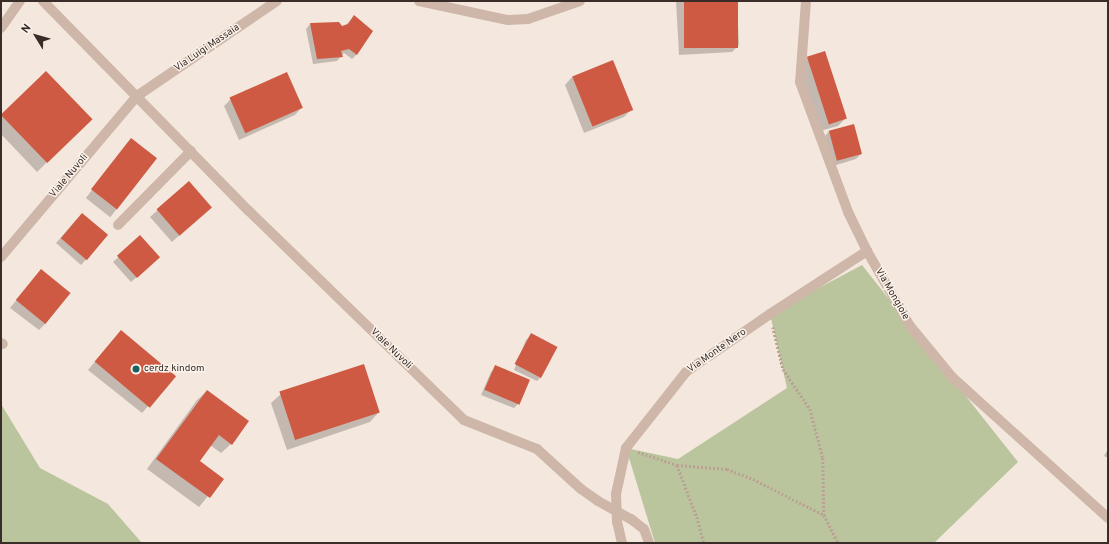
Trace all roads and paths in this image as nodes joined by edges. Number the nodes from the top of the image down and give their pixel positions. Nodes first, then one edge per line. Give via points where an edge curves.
1 (20, 1) edge
2 (43, 1) edge
3 (276, 1) edge
4 (419, 1) edge
5 (580, 1) edge
6 (806, 1) edge
7 (1, 28) edge
8 (137, 96) junction
9 (190, 151) junction
10 (118, 225) dead end
11 (867, 251) junction
12 (1, 257) edge
13 (770, 314) junction
14 (626, 448) junction
15 (677, 465) junction
16 (824, 515) junction
17 (1108, 518) edge
18 (622, 543) edge
19 (649, 543) edge
20 (704, 543) edge
21 (838, 543) edge

1 - 7 street
2 - 8 street, Viale Nuvoli
3 - 8 street, Via Luigi Massaia
4 - 5 street via 508,20 528,19
6 - 11 street, Via Mongioie via 800,82 835,180
8 - 9 street, Viale Nuvoli
8 - 12 street, Viale Nuvoli
9 - 10 street
9 - 19 street, Viale Nuvoli, bridge via 464,420 537,450 581,489 644,529
11 - 13 street, Via Monte Nero
11 - 17 street, Via Mongioie via 910,326 952,377
13 - 14 street, Via Monte Nero via 686,372
13 - 16 path via 783,369 810,409 823,458
14 - 15 path
14 - 18 street, Via Monte Nero via 616,494 617,522
15 - 16 path via 726,470 753,479
15 - 20 path
16 - 21 path

